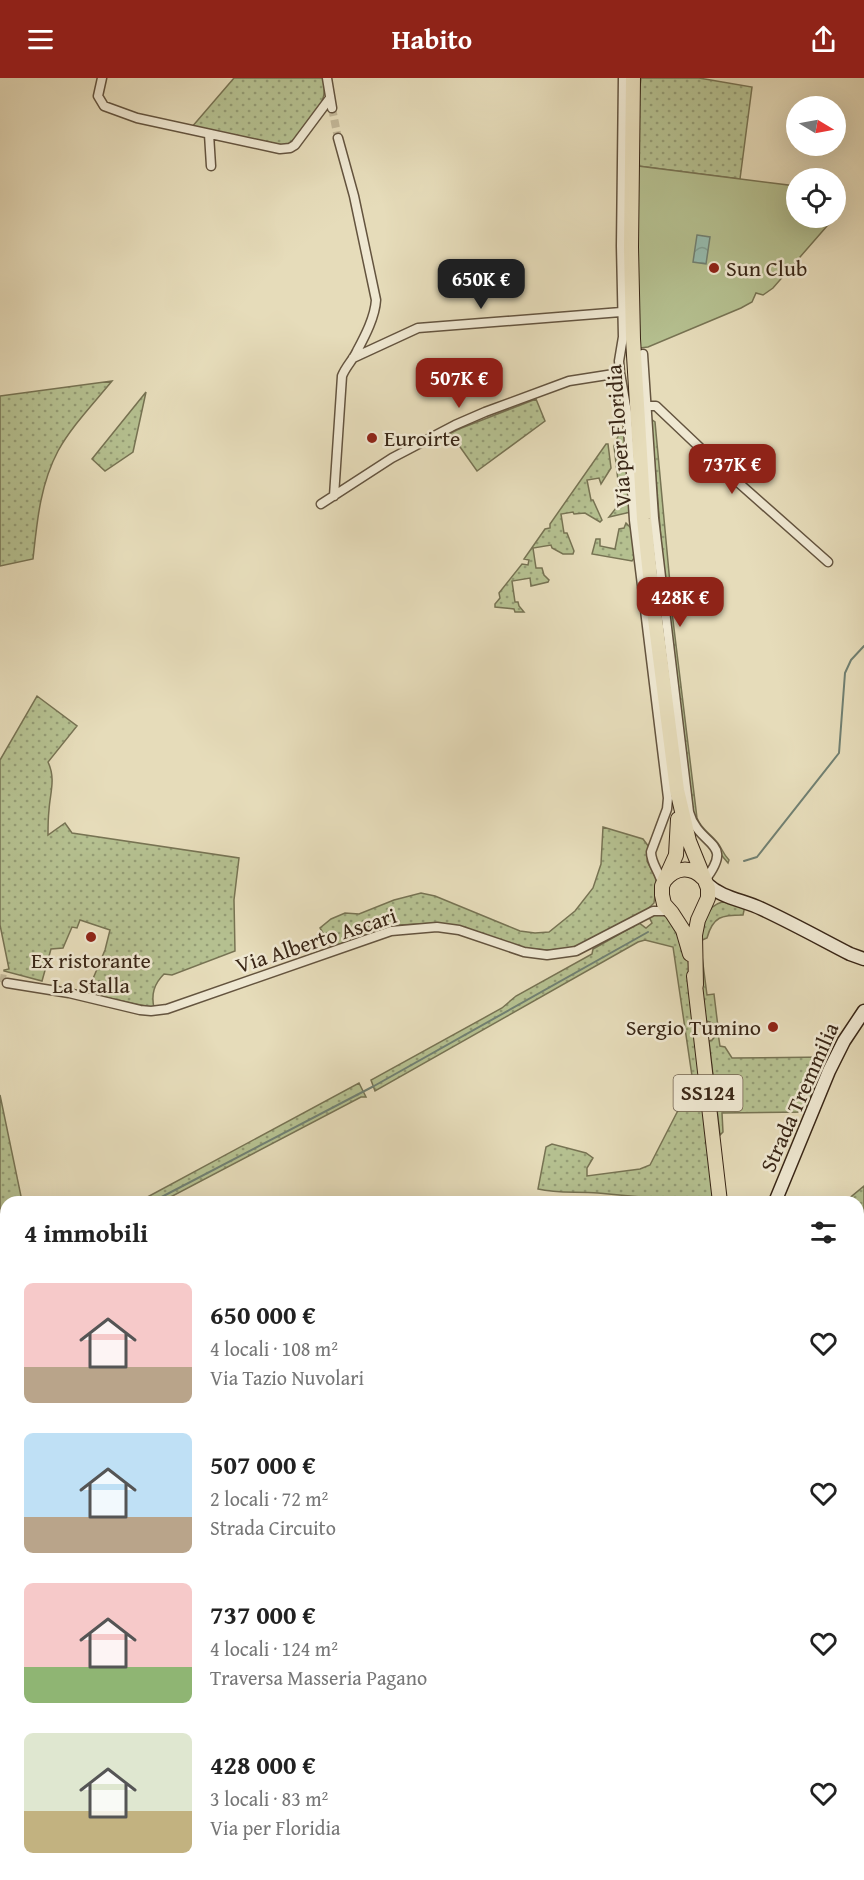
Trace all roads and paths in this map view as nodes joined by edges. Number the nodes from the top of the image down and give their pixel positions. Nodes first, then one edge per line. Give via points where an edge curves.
1 (102, 78) edge
2 (327, 78) edge
3 (623, 78) edge
4 (633, 78) edge
5 (330, 98) junction
6 (332, 108) tunnel mouth
7 (209, 135) junction
8 (339, 138) tunnel mouth
9 (211, 166) dead end
10 (621, 312) junction
11 (643, 354) dead end
12 (353, 358) junction
13 (620, 373) junction
14 (646, 406) junction
15 (334, 495) junction
16 (321, 504) dead end
17 (828, 562) dead end
18 (677, 790) junction
19 (653, 864) junction
20 (667, 881) junction
21 (705, 881) junction
22 (729, 897) junction
23 (705, 905) junction
24 (653, 911) junction
25 (671, 912) junction
26 (864, 958) edge
27 (7, 981) dead end
28 (696, 985) junction
29 (864, 1011) edge
30 (719, 1196) edge
31 (777, 1196) edge

1 - 7 street via 98,96 104,106
2 - 5 street
3 - 10 street
4 - 18 main road, Via per Floridia via 633,339 644,519
5 - 6 street
5 - 7 street via 290,148
7 - 9 street
8 - 12 street via 376,300
10 - 12 street via 418,328
10 - 13 street
11 - 14 street
12 - 15 street via 342,376
13 - 15 street via 569,381 475,416 392,458
13 - 19 street via 668,798 651,852
14 - 17 street via 656,406
14 - 21 street via 659,560 689,812 693,824 718,855
15 - 16 street
18 - 20 main road via 678,839
18 - 21 main road via 689,841
19 - 20 street
19 - 20 street
20 - 21 main road via 692,870
20 - 24 street
20 - 25 main road via 664,904
21 - 22 main road
21 - 23 main road
22 - 23 main road
22 - 26 main road via 761,908
23 - 25 main road via 688,916
23 - 28 main road via 695,935
24 - 25 street
24 - 27 street, Via Alberto Ascari via 589,946 547,955 524,952 459,930 418,927 391,931 167,1009 151,1011
25 - 28 main road via 686,939
28 - 30 main road, SS124
29 - 31 main road, Strada Tremmilia via 829,1071

